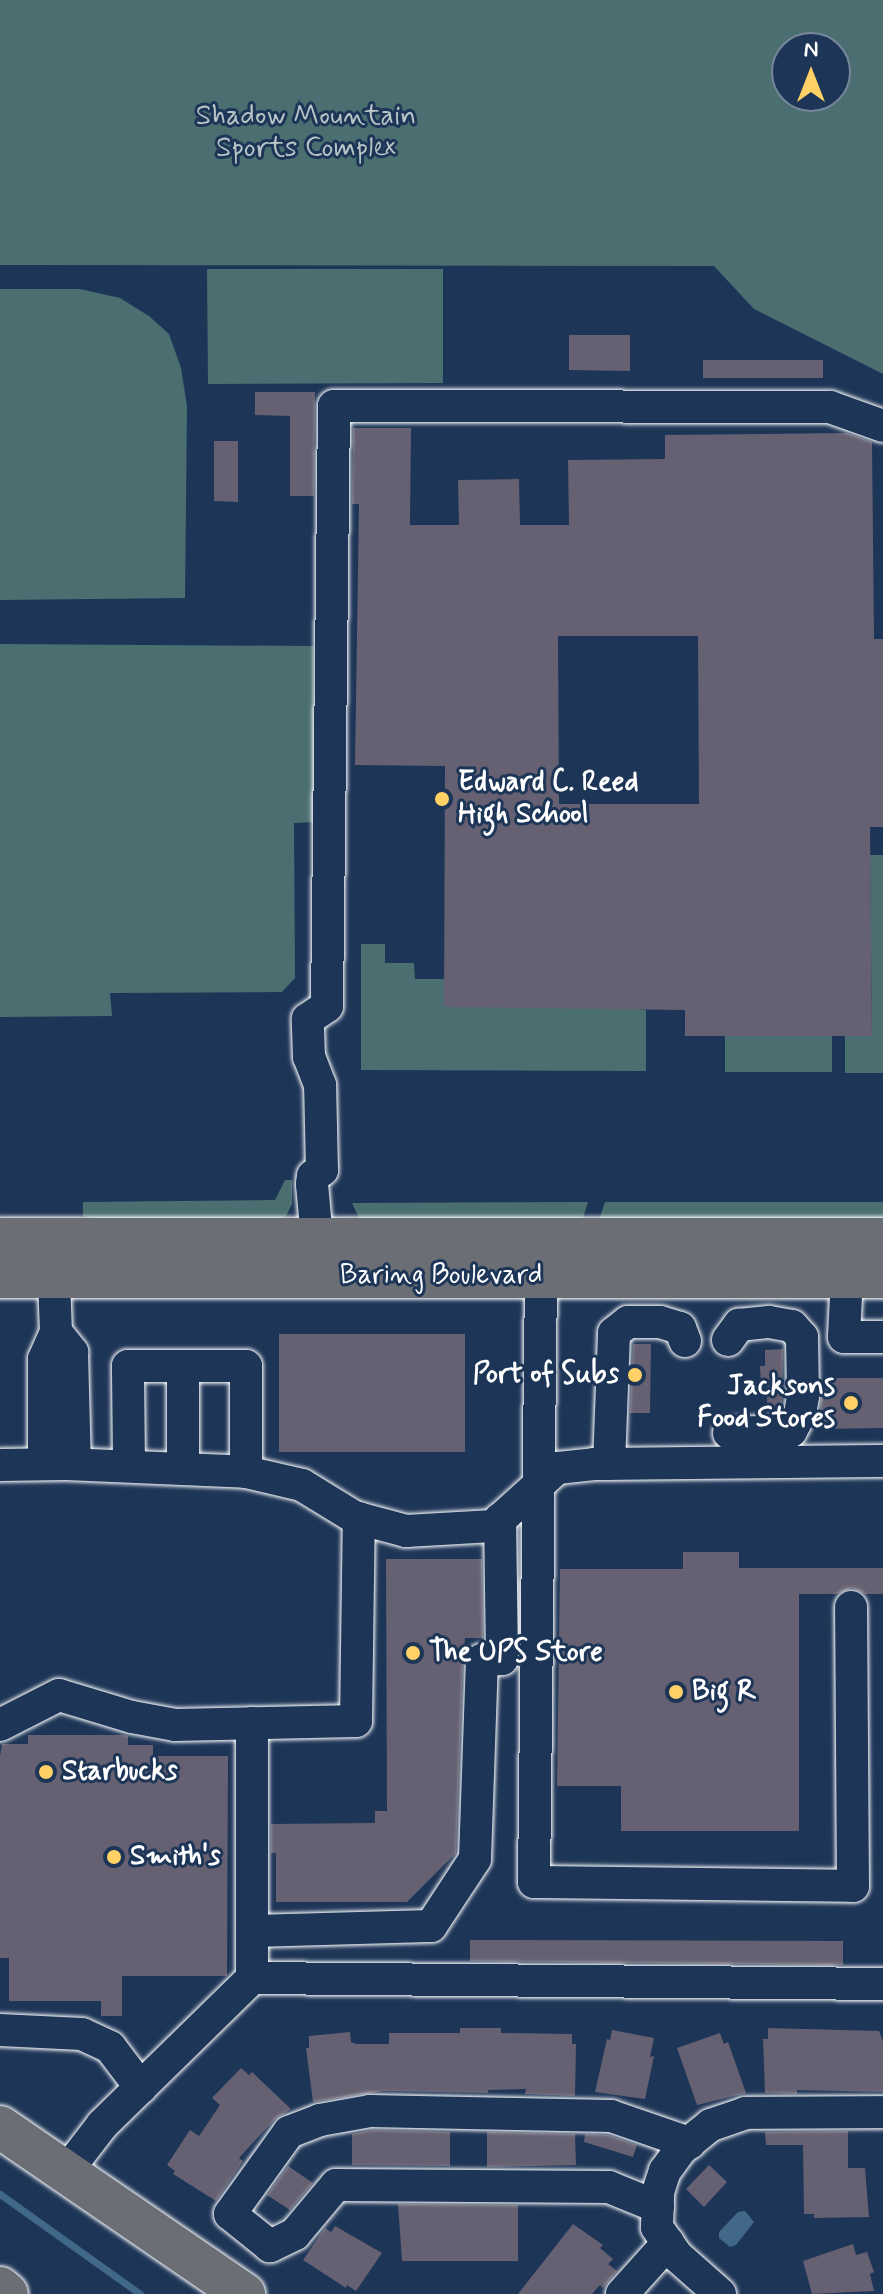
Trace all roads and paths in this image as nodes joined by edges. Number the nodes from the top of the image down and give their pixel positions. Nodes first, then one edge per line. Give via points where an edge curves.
1 (883, 426) edge
2 (0, 1239) edge
3 (883, 1239) edge
4 (53, 1258) junction
5 (319, 1258) junction
6 (541, 1276) junction
7 (0, 1277) edge
8 (865, 1277) edge
9 (883, 1337) edge
10 (728, 1340) dead end
11 (685, 1341) dead end
12 (183, 1366) junction
13 (729, 1433) dead end
14 (883, 1461) edge
15 (59, 1464) junction
16 (609, 1464) junction
17 (0, 1465) edge
18 (129, 1466) junction
19 (183, 1469) junction
20 (246, 1472) junction
21 (539, 1486) junction
22 (359, 1518) junction
23 (500, 1519) junction
24 (851, 1607) dead end
25 (252, 1723) junction
26 (0, 1725) edge
27 (252, 1931) junction
28 (252, 1978) junction
29 (883, 1984) edge
30 (0, 2030) edge
31 (141, 2088) junction
32 (883, 2112) edge
33 (0, 2127) edge
34 (689, 2143) junction
35 (66, 2172) junction
36 (658, 2207) junction
37 (668, 2243) junction
38 (0, 2288) edge
39 (7, 2294) edge
40 (244, 2294) edge
41 (622, 2294) edge
42 (720, 2294) edge

1 - 5 lane via 830,407 334,406 327,1006 308,1019 307,1044 320,1085 322,1170 312,1184
2 - 4 main road, Baring Boulevard
3 - 5 main road, Baring Boulevard
4 - 5 main road, Baring Boulevard
4 - 7 main road, Baring Boulevard
4 - 15 lane via 56,1332 44,1359
5 - 6 main road, Baring Boulevard
6 - 8 main road, Baring Boulevard
6 - 21 lane
8 - 9 lane via 844,1337
10 - 13 lane via 739,1325 792,1326 802,1337 803,1396 791,1431
11 - 16 lane via 680,1328 660,1322 628,1322 614,1333
12 - 18 lane via 128,1366
12 - 19 lane
12 - 20 lane via 246,1366
14 - 16 lane
15 - 17 lane
15 - 18 lane
16 - 21 lane via 557,1468
18 - 19 lane
19 - 20 lane
20 - 22 lane via 302,1485
21 - 23 lane
21 - 24 lane via 534,1882 853,1886
22 - 23 lane via 406,1531 493,1526
22 - 25 lane via 356,1721
23 - 27 lane via 502,1659 482,1660 475,1859 431,1926
25 - 26 lane via 175,1725 59,1695
25 - 27 lane
27 - 28 lane
28 - 29 lane
28 - 31 lane
30 - 31 lane via 82,2034 110,2047
31 - 35 lane via 102,2125
32 - 34 lane via 745,2113 711,2125
33 - 35 main road
34 - 36 lane via 665,2171
34 - 36 lane via 611,2116 370,2111 289,2132 230,2214 270,2246 295,2234 336,2185 609,2187
35 - 40 main road
36 - 37 lane via 657,2227
37 - 41 lane
37 - 42 lane
38 - 39 main road

